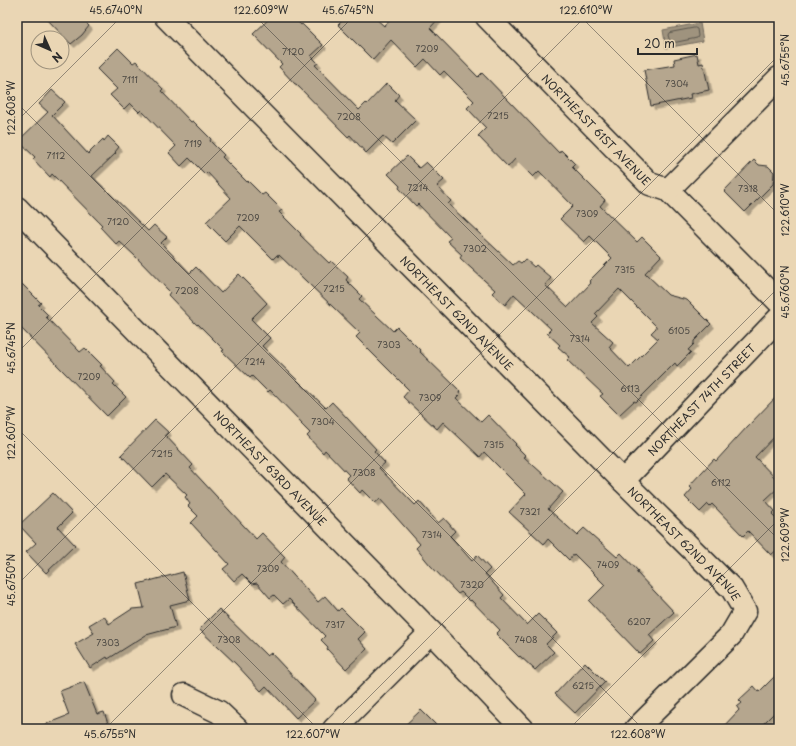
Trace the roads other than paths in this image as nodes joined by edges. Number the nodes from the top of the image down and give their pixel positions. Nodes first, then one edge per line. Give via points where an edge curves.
1 (166, 17) edge
2 (487, 17) edge
3 (779, 78) edge
4 (668, 190) junction
5 (17, 208) edge
6 (779, 302) edge
7 (779, 318) edge
8 (623, 481) junction
9 (431, 632) junction
10 (184, 695) dead end
11 (237, 729) edge
12 (334, 729) edge
13 (523, 729) edge
14 (636, 729) edge

1 - 8 street, NORTHEAST 62ND AVENUE
2 - 4 street, NORTHEAST 61ST AVENUE via 650,184
3 - 4 street
4 - 6 street, NORTHEAST 61ST AVENUE
5 - 9 street, NORTHEAST 63RD AVENUE
7 - 8 street, NORTHEAST 74TH STREET
8 - 14 street, NORTHEAST 62ND AVENUE via 732,589 745,611 731,634
9 - 12 street
9 - 13 street, NORTHEAST 63RD AVENUE
10 - 11 street via 219,712

